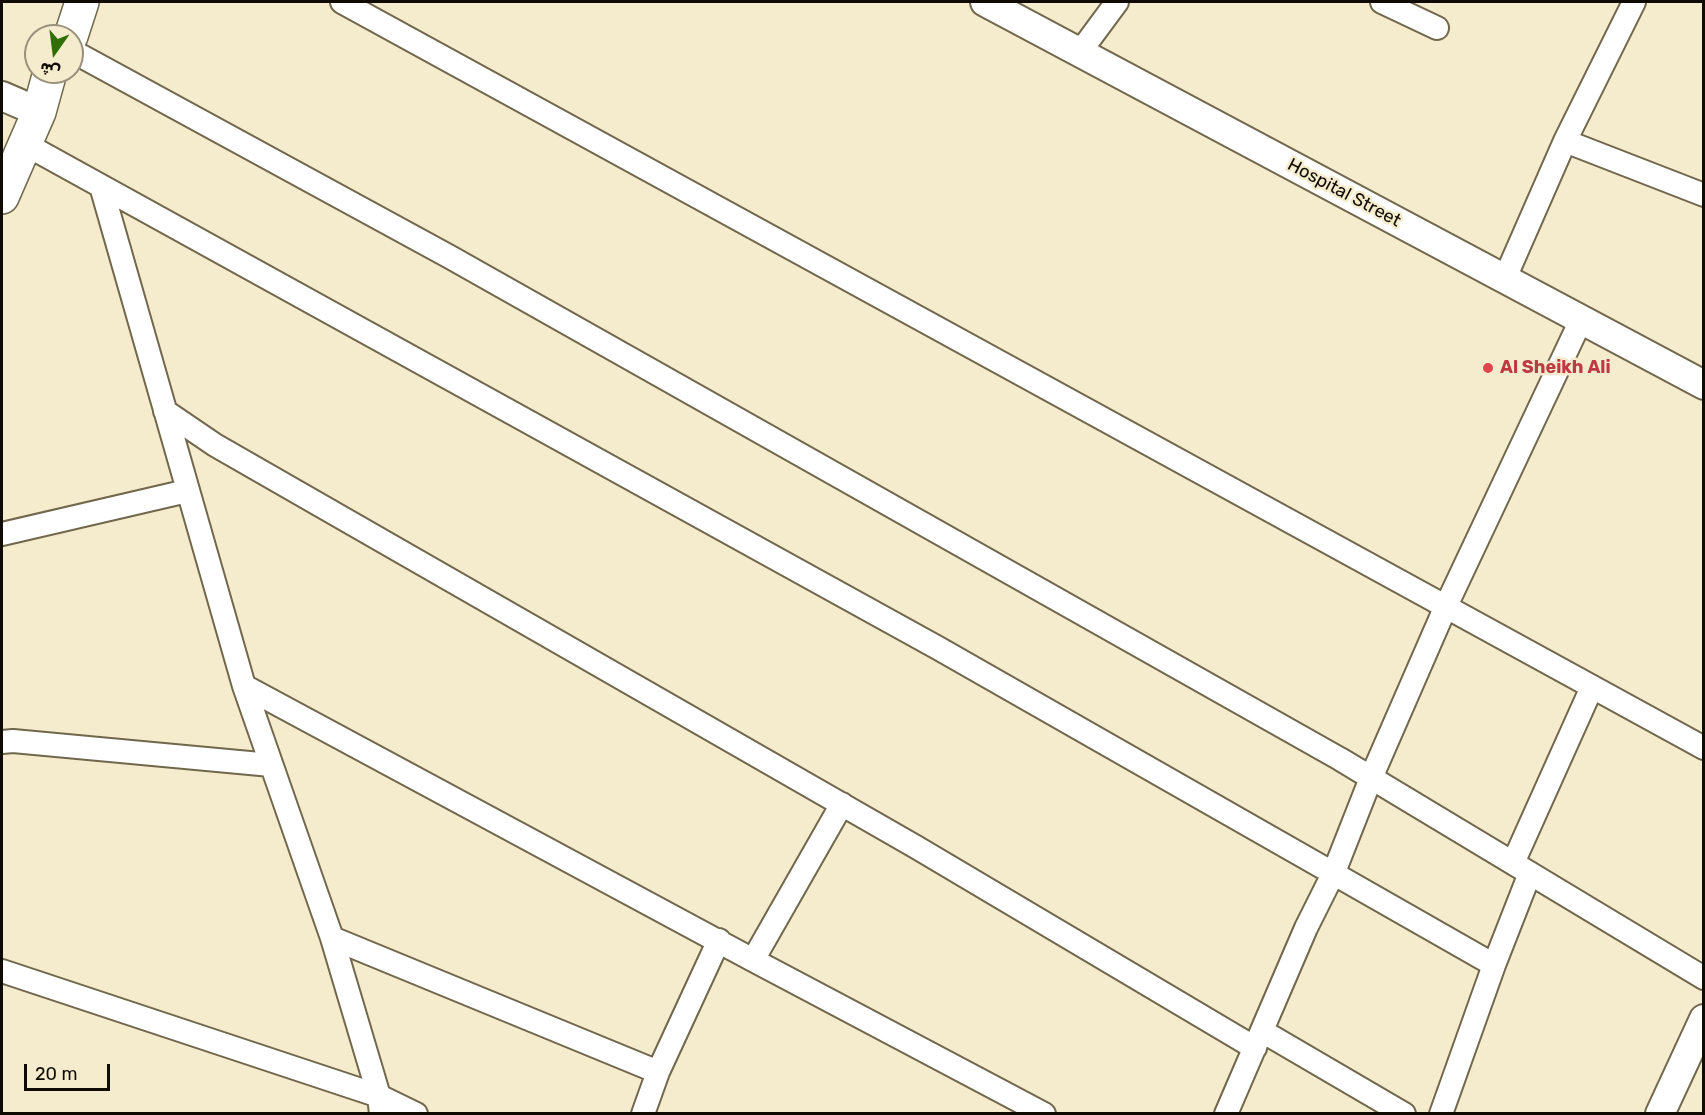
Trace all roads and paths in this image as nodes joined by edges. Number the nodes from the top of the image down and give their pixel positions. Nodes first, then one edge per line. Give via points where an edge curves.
1 (68, 2) edge
2 (82, 2) edge
3 (342, 2) edge
4 (985, 2) edge
5 (1118, 2) edge
6 (1382, 2) edge
7 (1634, 2) edge
8 (62, 24) edge
9 (75, 24) edge
10 (1437, 28) dead end
11 (1080, 52) junction
12 (84, 58) edge
13 (47, 84) edge
14 (2, 96) edge
15 (39, 112) junction
16 (1565, 141) junction
17 (25, 144) junction
18 (101, 186) junction
19 (1704, 195) edge
20 (2, 197) edge
21 (1505, 278) junction
22 (1581, 320) junction
23 (1704, 385) edge
24 (165, 411) junction
25 (187, 491) junction
26 (2, 534) edge
27 (1446, 606) junction
28 (244, 686) junction
29 (1592, 687) junction
30 (2, 742) edge
31 (1704, 748) edge
32 (271, 765) junction
33 (1371, 778) junction
34 (842, 804) junction
35 (1521, 868) junction
36 (1334, 872) junction
37 (332, 938) junction
38 (719, 940) junction
39 (753, 960) junction
40 (1494, 965) junction
41 (2, 971) edge
42 (1704, 978) edge
43 (1704, 1019) edge
44 (1258, 1039) junction
45 (658, 1072) junction
46 (380, 1105) edge
47 (417, 1113) edge
48 (643, 1113) edge
49 (1044, 1113) edge
50 (1226, 1113) edge
51 (1404, 1113) edge
52 (1442, 1113) edge
53 (1660, 1113) edge

1 - 8 main road
2 - 9 main road
3 - 27 street
4 - 11 street, Hospital Street
5 - 11 street
6 - 10 street
7 - 16 street
11 - 21 street, Hospital Street
12 - 33 street via 450,257
13 - 15 main road
14 - 15 street
15 - 17 main road
16 - 19 street
16 - 21 street
17 - 18 street
17 - 20 main road
18 - 24 street
18 - 36 street via 938,648
21 - 22 street, Hospital Street
22 - 23 street, Hospital Street
22 - 27 street
24 - 25 street
24 - 34 street via 215,445
25 - 26 street
25 - 28 street
27 - 29 street
27 - 33 street
28 - 32 street
28 - 38 street
29 - 31 street
29 - 35 street
30 - 32 street
32 - 37 street
33 - 35 street
33 - 36 street
34 - 39 street
34 - 44 street
35 - 40 street
35 - 42 street
36 - 40 street
36 - 44 street
37 - 45 street
37 - 46 street
38 - 39 street
38 - 45 street
39 - 49 street
40 - 52 street
41 - 46 street
43 - 53 street
44 - 50 street
44 - 51 street
45 - 48 street
46 - 47 street

